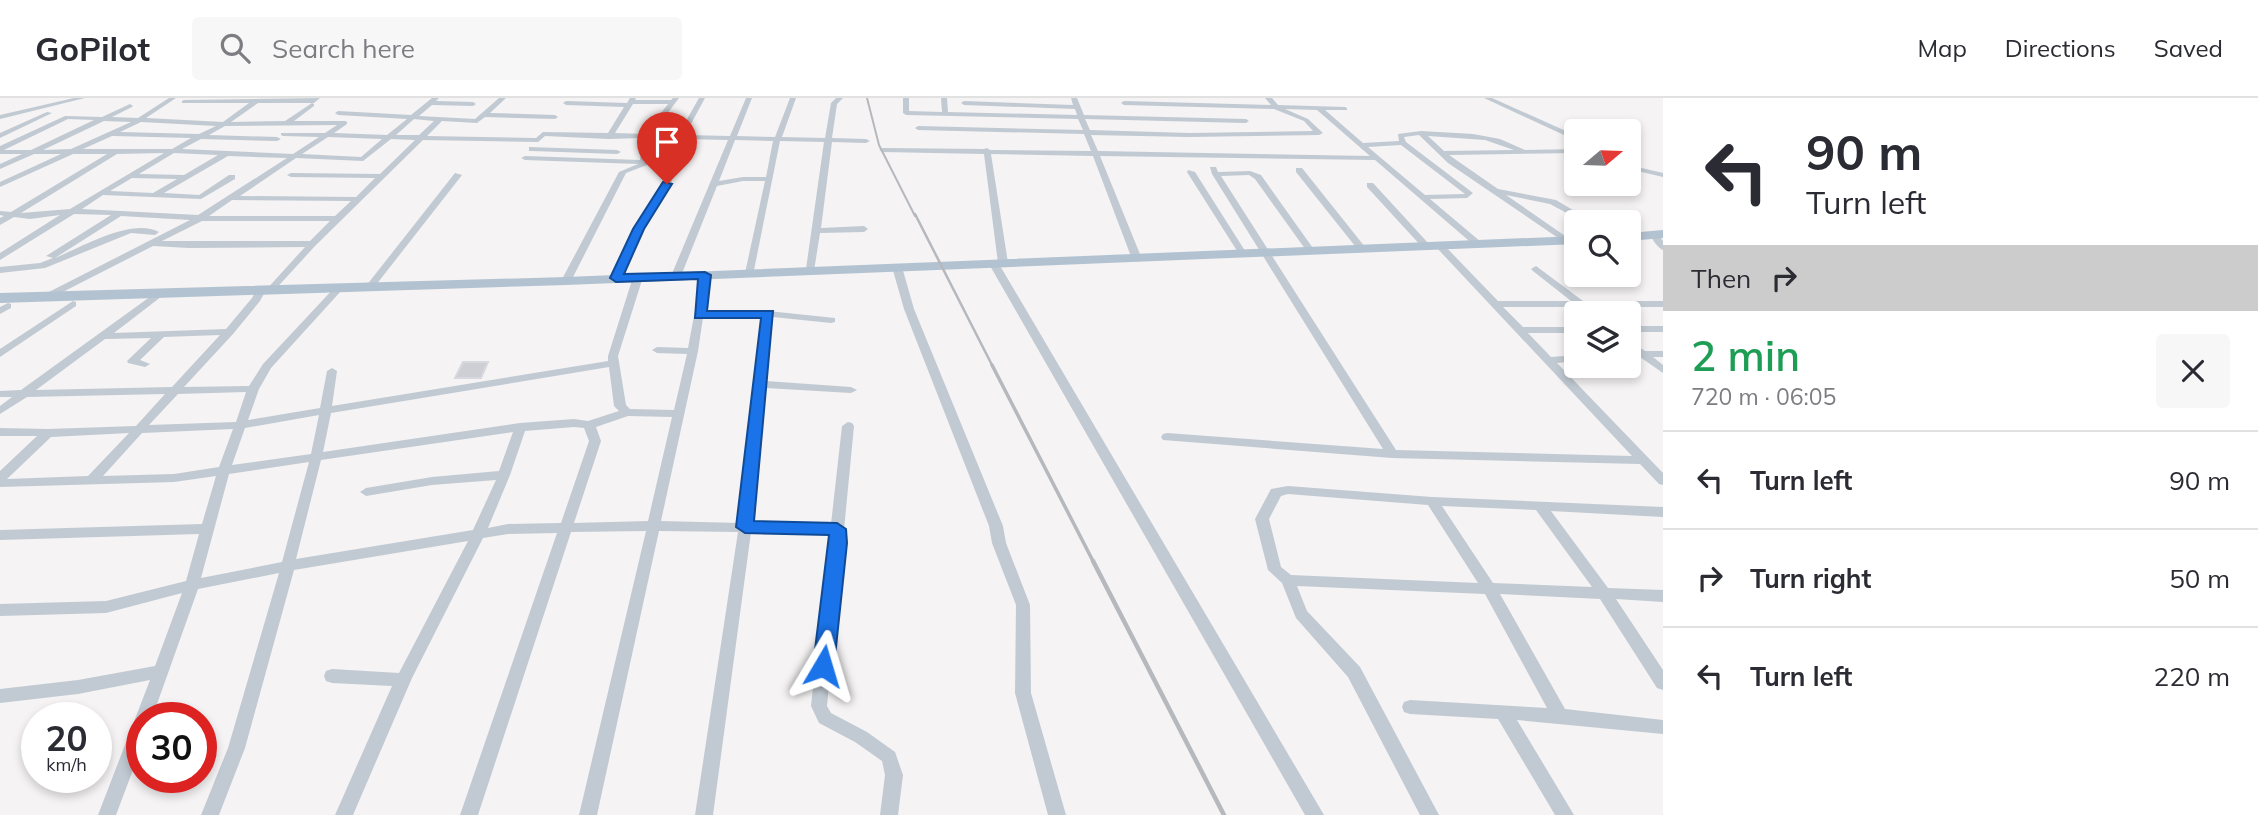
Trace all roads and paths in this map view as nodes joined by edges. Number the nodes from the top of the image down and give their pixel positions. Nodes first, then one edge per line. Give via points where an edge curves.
1 (59, 98) edge
2 (123, 98) edge
3 (173, 98) edge
4 (317, 98) edge
5 (503, 98) edge
6 (702, 98) edge
7 (749, 98) edge
8 (793, 98) edge
9 (840, 98) edge
10 (906, 98) edge
11 (944, 98) edge
12 (1035, 98) edge
13 (1202, 98) edge
14 (1223, 98) edge
15 (1268, 98) edge
16 (1487, 98) edge
17 (79, 99) edge
18 (258, 100) edge
19 (433, 100) edge
20 (567, 100) edge
21 (675, 100) edge
22 (631, 101) edge
23 (1140, 101) edge
24 (1160, 101) edge
25 (184, 102) dead end
26 (1075, 102) edge
27 (964, 103) dead end
28 (353, 104) dead end
29 (473, 104) dead end
30 (1124, 104) edge
31 (312, 105) dead end
32 (1059, 106) junction
33 (1210, 106) junction
34 (1232, 106) junction
35 (1275, 106) junction
36 (1318, 108) junction
37 (1345, 109) dead end
38 (49, 113) dead end
39 (338, 113) junction
40 (945, 113) junction
41 (2, 115) edge
42 (483, 115) junction
43 (411, 117) junction
44 (555, 117) junction
45 (1081, 117) junction
46 (102, 118) junction
47 (439, 120) junction
48 (29, 121) junction
49 (138, 121) junction
50 (1246, 121) junction
51 (321, 123) junction
52 (224, 124) junction
53 (270, 124) junction
54 (286, 124) junction
55 (298, 124) junction
56 (0, 126) edge
57 (918, 128) dead end
58 (1421, 133) junction
59 (1564, 133) edge
60 (110, 134) junction
61 (328, 134) junction
62 (1085, 134) junction
63 (1281, 135) junction
64 (0, 136) edge
65 (280, 136) junction
66 (608, 136) junction
67 (200, 137) junction
68 (389, 137) junction
69 (541, 137) junction
70 (680, 137) junction
71 (249, 138) junction
72 (420, 138) junction
73 (646, 138) junction
74 (730, 139) junction
75 (777, 140) junction
76 (829, 141) junction
77 (866, 141) dead end
78 (1403, 143) junction
79 (1362, 145) junction
80 (532, 149) junction
81 (0, 150) edge
82 (73, 150) junction
83 (118, 150) junction
84 (883, 150) dead end
85 (987, 150) junction
86 (33, 151) junction
87 (173, 151) junction
88 (1564, 151) edge
89 (617, 152) dead end
90 (1525, 152) junction
91 (1445, 153) junction
92 (226, 154) junction
93 (1096, 154) junction
94 (250, 156) junction
95 (290, 157) junction
96 (525, 158) junction
97 (160, 159) junction
98 (1378, 159) junction
99 (215, 161) junction
100 (643, 162) junction
101 (519, 165) dead end
102 (0, 167) edge
103 (1299, 170) dead end
104 (1642, 170) edge
105 (1191, 172) dead end
106 (291, 174) dead end
107 (458, 175) dead end
108 (1663, 175) edge
109 (131, 176) junction
110 (382, 176) junction
111 (188, 177) junction
112 (232, 177) dead end
113 (769, 179) junction
114 (715, 184) junction
115 (0, 185) edge
116 (1370, 185) dead end
117 (1486, 186) junction
118 (101, 193) junction
119 (155, 195) junction
120 (1422, 197) junction
121 (228, 198) junction
122 (357, 199) junction
123 (1570, 210) edge
124 (76, 211) junction
125 (0, 213) edge
126 (119, 213) junction
127 (15, 214) junction
128 (200, 218) junction
129 (338, 219) junction
130 (0, 222) edge
131 (99, 225) junction
132 (864, 229) dead end
133 (130, 230) junction
134 (816, 231) junction
135 (155, 232) dead end
136 (1659, 234) edge
137 (1564, 235) edge
138 (1641, 236) edge
139 (1564, 240) edge
140 (151, 243) junction
141 (312, 244) junction
142 (1478, 244) junction
143 (1433, 246) junction
144 (1663, 247) edge
145 (1362, 249) junction
146 (1311, 251) junction
147 (1268, 253) junction
148 (1243, 254) junction
149 (0, 257) edge
150 (1137, 259) junction
151 (998, 264) junction
152 (897, 267) junction
153 (30, 269) junction
154 (811, 269) junction
155 (1536, 269) dead end
156 (0, 270) edge
157 (750, 273) junction
158 (705, 275) junction
159 (676, 276) junction
160 (638, 277) junction
161 (616, 278) junction
162 (566, 281) junction
163 (369, 288) junction
164 (338, 289) junction
165 (265, 291) junction
166 (156, 296) junction
167 (46, 297) junction
168 (1577, 301) edge
169 (73, 304) junction
170 (1496, 304) junction
171 (1641, 304) edge
172 (1663, 304) edge
173 (2, 305) edge
174 (1564, 305) edge
175 (768, 314) junction
176 (700, 316) junction
177 (831, 320) dead end
178 (1641, 329) edge
179 (1663, 329) edge
180 (1521, 330) junction
181 (1564, 330) edge
182 (229, 332) junction
183 (161, 334) junction
184 (102, 335) junction
185 (657, 349) dead end
186 (694, 351) junction
187 (1642, 353) joint
188 (0, 354) edge
189 (1663, 354) edge
190 (1564, 358) edge
191 (1550, 359) junction
192 (613, 363) junction
193 (145, 364) dead end
194 (1663, 370) edge
195 (332, 371) dead end
196 (762, 384) junction
197 (253, 389) junction
198 (851, 390) dead end
199 (174, 392) junction
200 (0, 394) edge
201 (23, 394) junction
202 (327, 409) junction
203 (0, 411) edge
204 (627, 412) junction
205 (677, 414) junction
206 (240, 425) junction
207 (589, 425) junction
208 (848, 426) dead end
209 (520, 427) junction
210 (136, 431) junction
211 (0, 432) edge
212 (48, 433) junction
213 (1167, 437) dead end
214 (1392, 454) junction
215 (316, 456) junction
216 (1643, 460) junction
217 (223, 472) junction
218 (504, 475) junction
219 (93, 479) junction
220 (0, 480) edge
221 (1663, 481) edge
222 (366, 492) dead end
223 (1432, 501) junction
224 (1539, 505) junction
225 (1663, 512) edge
226 (654, 526) junction
227 (566, 527) junction
228 (745, 527) junction
229 (209, 528) junction
230 (837, 529) junction
231 (480, 532) junction
232 (0, 535) edge
233 (288, 566) junction
234 (1287, 580) junction
235 (192, 585) junction
236 (1490, 590) junction
237 (1604, 593) junction
238 (1663, 596) edge
239 (0, 610) edge
240 (162, 671) junction
241 (332, 676) dead end
242 (402, 680) junction
243 (1663, 683) edge
244 (0, 696) edge
245 (150, 702) edge
246 (1410, 707) dead end
247 (1503, 713) junction
248 (1560, 716) junction
249 (1663, 727) edge
250 (126, 765) edge
251 (107, 815) edge
252 (210, 815) edge
253 (344, 815) edge
254 (469, 815) edge
255 (588, 815) edge
256 (704, 815) edge
257 (889, 815) edge
258 (1057, 815) edge
259 (1315, 815) edge
260 (1430, 815) edge
261 (1565, 815) edge

1 - 17 street
2 - 46 street via 132,104
3 - 49 street
4 - 18 street
5 - 42 street
6 - 70 street
7 - 74 street
8 - 75 street
9 - 76 street via 833,107
10 - 40 street via 906,113
11 - 40 street
12 - 32 street
13 - 33 street
14 - 34 street
15 - 35 street
16 - 59 street
17 - 41 street
18 - 25 street
18 - 52 street
19 - 29 street
19 - 43 street
20 - 22 street
20 - 44 street
21 - 22 street
21 - 73 street
22 - 66 street
23 - 24 street
23 - 30 street
24 - 33 street
26 - 32 street
26 - 45 street
27 - 32 street
28 - 39 street
31 - 54 street
33 - 34 street
34 - 35 street
34 - 50 street
35 - 36 street
35 - 63 street via 1306,120 1320,133
36 - 37 street
36 - 79 street
38 - 48 street
39 - 43 street
39 - 51 street
40 - 45 street
41 - 48 street
42 - 44 street
42 - 47 street via 477,121
43 - 47 street
43 - 68 street
44 - 69 street
45 - 50 street
45 - 62 street
46 - 49 street
46 - 81 street via 67,117
46 - 86 street
47 - 72 street
48 - 56 street
48 - 64 street
49 - 52 street
49 - 60 street
50 - 63 street
51 - 55 street
51 - 61 street via 345,123
52 - 53 street
52 - 67 street
53 - 54 street
53 - 71 street
54 - 55 street
55 - 65 street
57 - 62 street
58 - 78 street via 1400,135
58 - 90 street via 1492,138
58 - 91 street
60 - 67 street
60 - 82 street
61 - 65 street
61 - 68 street
61 - 95 street
62 - 63 street
62 - 93 street
65 - 71 street
65 - 94 street
66 - 69 street
66 - 73 street
67 - 71 street
67 - 87 street
68 - 72 street
68 - 95 street via 363,159
69 - 72 street
69 - 80 street
70 - 73 street
70 - 74 street
70 - 161 street via 667,184 638,229
71 - 92 street
72 - 110 street
73 - 100 street
74 - 75 street
74 - 114 street
75 - 76 street
75 - 113 street
76 - 77 street
76 - 134 street
78 - 79 street
78 - 120 street via 1469,193
79 - 98 street
80 - 89 street
80 - 96 street
81 - 86 street
82 - 83 street
82 - 86 street
82 - 115 street
83 - 87 street
83 - 127 street
84 - 85 street
85 - 93 street
85 - 151 street
86 - 102 street
87 - 92 street
87 - 97 street
88 - 90 street
90 - 91 street
91 - 117 street
92 - 94 street
92 - 99 street
93 - 98 street
93 - 150 street
94 - 95 street
95 - 121 street
96 - 100 street
96 - 101 street
97 - 99 street
97 - 109 street
98 - 120 street
99 - 111 street
100 - 162 street via 623,172
103 - 145 street
104 - 108 street
105 - 148 street
106 - 110 street
107 - 163 street
109 - 111 street
109 - 118 street
110 - 122 street
111 - 119 street
112 - 119 street via 201,197
113 - 114 street
113 - 157 street
114 - 159 street
116 - 143 street
117 - 123 street
117 - 137 street
118 - 119 street
118 - 124 street
120 - 142 street
121 - 122 street
121 - 128 street
122 - 129 street
124 - 126 street
124 - 127 street
124 - 149 street
125 - 127 street
126 - 128 street
126 - 131 street
127 - 130 street
128 - 129 street
128 - 140 street
129 - 141 street
131 - 133 street
131 - 153 street
132 - 134 street
133 - 135 street
133 - 153 street
134 - 154 street
136 - 138 main road
136 - 144 street
139 - 142 main road
140 - 141 street
140 - 167 street
141 - 165 street
142 - 143 main road
143 - 145 main road
143 - 170 street
145 - 146 main road
146 - 147 main road
146 - 147 street via 1258,177 1214,171
147 - 148 main road
147 - 214 street
148 - 150 main road
150 - 151 main road
151 - 152 main road
151 - 259 street
152 - 154 main road
152 - 258 street via 1023,605 1023,693
153 - 156 street
154 - 157 main road
155 - 168 street
157 - 158 main road
158 - 159 main road
158 - 176 street
159 - 160 main road
160 - 161 main road
160 - 192 street
161 - 162 main road
162 - 163 main road
163 - 164 main road
164 - 165 main road
164 - 197 street via 267,366
165 - 166 main road via 208,298
165 - 182 street
166 - 167 main road
166 - 169 main road
166 - 184 street
167 - 173 main road
169 - 173 main road
169 - 188 street
170 - 174 street
170 - 180 street
171 - 172 street
175 - 176 street
175 - 177 street
175 - 196 street
176 - 186 street
178 - 179 street
180 - 181 street
180 - 191 street
182 - 183 street
182 - 199 street
183 - 184 street
183 - 193 street via 132,361
184 - 201 street
185 - 186 street
186 - 205 street
187 - 189 street
187 - 194 street
190 - 191 street
191 - 216 street
192 - 202 street
192 - 204 street via 620,406
195 - 202 street
196 - 198 street
196 - 228 street
197 - 199 street
197 - 206 street
199 - 201 street
199 - 210 street
200 - 201 street
201 - 203 street
202 - 206 street
202 - 215 street
204 - 205 street
204 - 207 street
205 - 226 street
206 - 210 street
206 - 217 street
207 - 209 street
207 - 227 street via 595,441
208 - 230 street
209 - 215 street
209 - 218 street
210 - 212 street
210 - 219 street
211 - 212 street
212 - 220 street
213 - 214 street
214 - 216 street
215 - 217 street
215 - 233 street
216 - 221 street
217 - 219 street via 142,480
217 - 229 street
218 - 222 street
218 - 231 street
219 - 220 street
223 - 224 street
223 - 234 street via 1276,492 1262,519 1275,570
223 - 236 street
224 - 225 street
224 - 237 street
226 - 227 street
226 - 228 street
226 - 255 street
227 - 231 street
227 - 254 street
228 - 230 street
228 - 256 street
229 - 232 street
229 - 235 street
230 - 257 street via 820,706 825,718 889,757 894,775
231 - 233 street
231 - 242 street
233 - 235 street
233 - 252 street via 233,761
234 - 236 street
234 - 260 street via 1301,614 1354,673
235 - 239 street via 106,607
235 - 240 street
236 - 237 street
236 - 248 street
237 - 238 street
237 - 243 street
240 - 244 street
240 - 245 street
241 - 242 street
242 - 253 street
246 - 247 street
247 - 248 street
247 - 261 street
248 - 249 street
250 - 251 street

